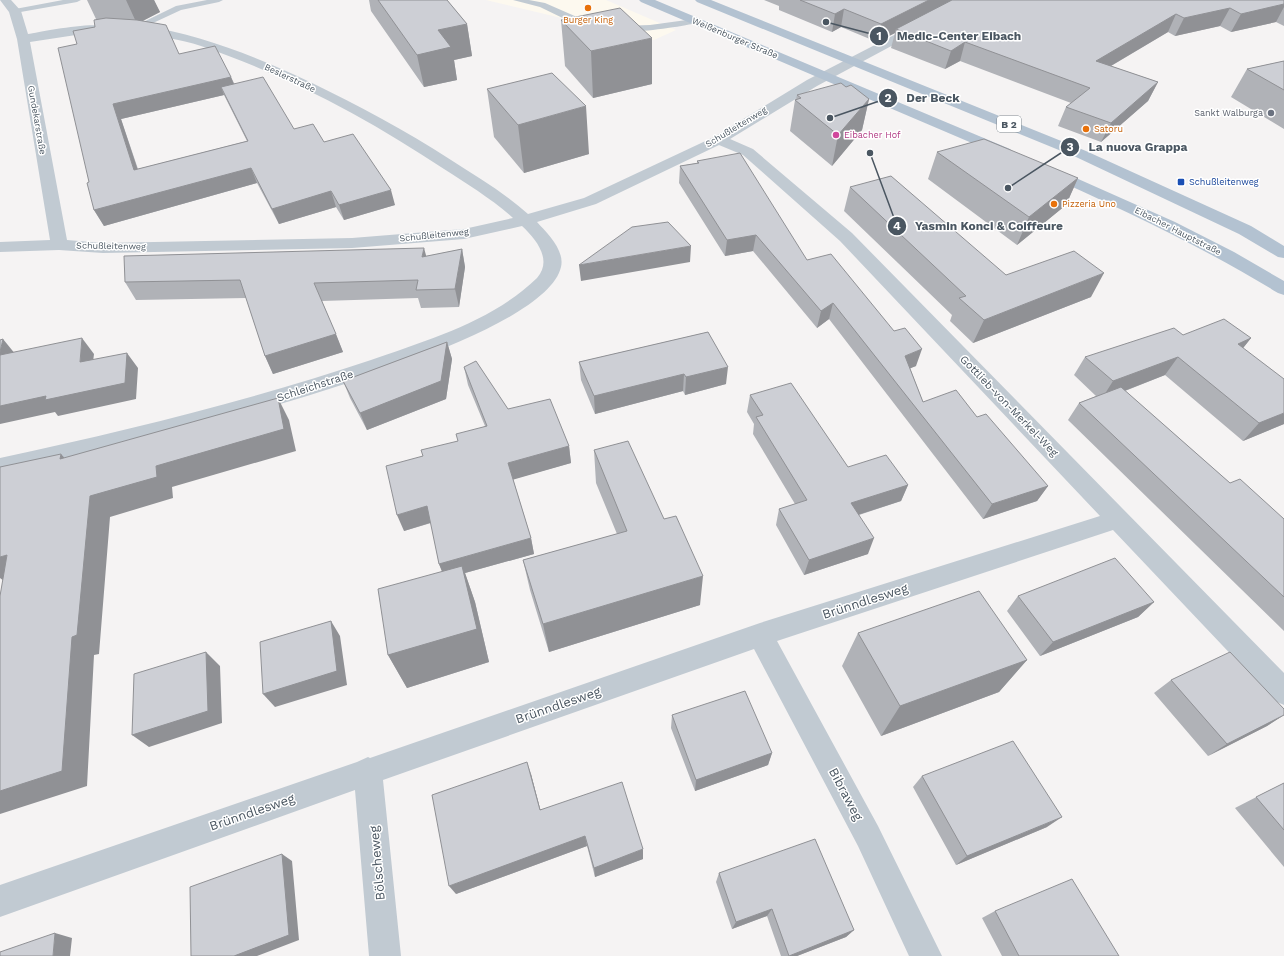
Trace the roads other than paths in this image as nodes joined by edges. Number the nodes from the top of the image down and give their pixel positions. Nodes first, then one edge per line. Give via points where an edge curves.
1 (5, 0) edge
2 (77, 0) edge
3 (219, 0) edge
4 (517, 0) edge
5 (645, 0) edge
6 (701, 0) edge
7 (971, 0) edge
8 (15, 11) junction
9 (694, 21) junction
10 (599, 26) edge
11 (135, 28) junction
12 (612, 28) edge
13 (22, 39) junction
14 (854, 62) junction
15 (825, 76) junction
16 (719, 140) junction
17 (1016, 157) edge
18 (1036, 166) edge
19 (526, 220) junction
20 (1245, 230) junction
21 (1284, 237) edge
22 (59, 245) junction
23 (0, 247) edge
24 (1284, 253) edge
25 (1284, 289) edge
26 (0, 466) edge
27 (1119, 519) junction
28 (760, 635) junction
29 (1284, 692) edge
30 (368, 771) junction
31 (0, 901) edge
32 (385, 956) edge
33 (926, 956) edge

1 - 8 street, Gundekarstraße
2 - 8 lane
3 - 11 lane via 179,8
4 - 10 lane via 542,5 578,22
5 - 9 main road, Weißenburger Straße / B 2
6 - 14 main road, Weißenburger Straße / B 2
7 - 14 street, Schußleitenweg
8 - 13 street, Gundekarstraße
9 - 12 lane via 626,30
9 - 15 main road, Weißenburger Straße / B 2
11 - 13 street, Beslerstraße via 89,29
11 - 19 street, Beslerstraße via 164,32 217,48 272,69 369,116 421,147
13 - 22 street, Gundekarstraße
14 - 15 street, Schußleitenweg
14 - 20 main road, B 2 via 1081,154
15 - 16 street, Schußleitenweg
15 - 17 main road, B 2
16 - 19 street, Schußleitenweg via 590,201
16 - 27 street, Gottlieb-von-Merkel-Weg via 748,152 846,238
18 - 25 main road, Eibacher Hauptstraße via 1164,223
19 - 22 street, Schußleitenweg via 464,234 352,243 103,248
19 - 26 street, Schleichstraße via 549,248 553,261 551,273 540,286 518,303 460,334 323,384 257,404 159,431
20 - 21 main road
20 - 24 main road, B 2
22 - 23 street, Schußleitenweg
27 - 28 street, Brünndlesweg
27 - 29 street, Gottlieb-von-Merkel-Weg
28 - 30 street, Brünndlesweg
28 - 33 street, Bibraweg via 868,836
30 - 31 street, Brünndlesweg
30 - 32 street, Bölscheweg

